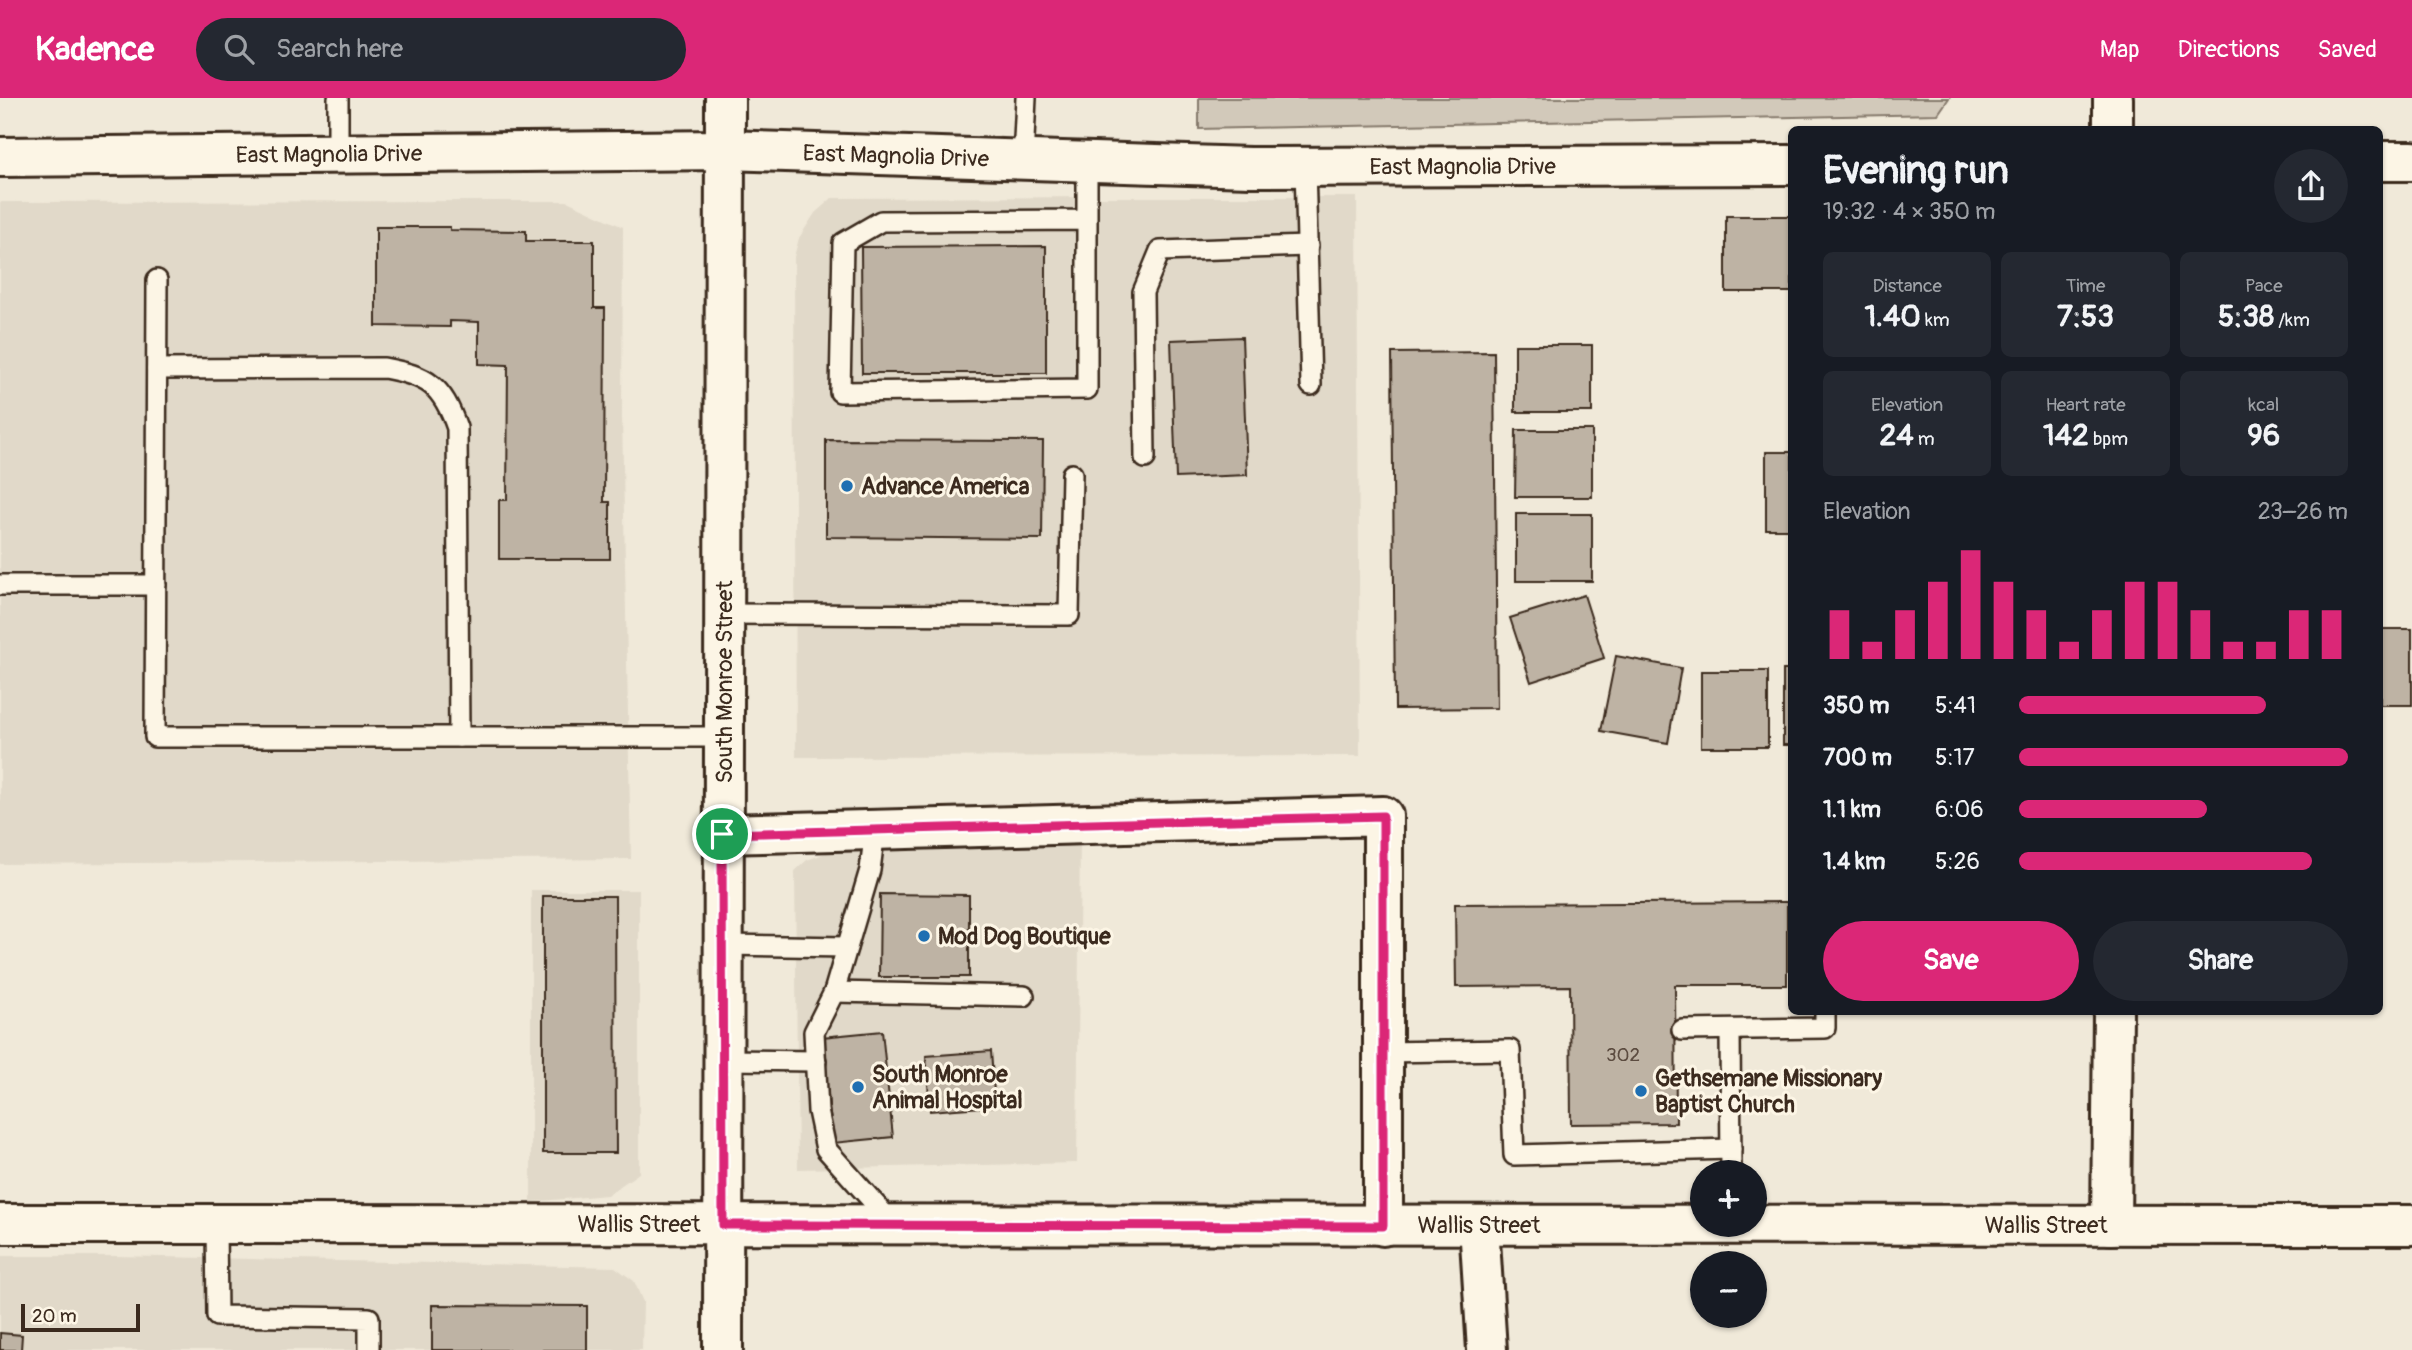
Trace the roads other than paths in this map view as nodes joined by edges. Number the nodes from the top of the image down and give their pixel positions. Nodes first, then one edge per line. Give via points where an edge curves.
1 (338, 98) edge
2 (725, 98) edge
3 (1026, 98) edge
4 (2113, 98) edge
5 (2113, 126) edge
6 (724, 150) junction
7 (338, 153) junction
8 (0, 157) edge
9 (1023, 160) junction
10 (2383, 161) edge
11 (2412, 161) edge
12 (1087, 162) junction
13 (1788, 165) edge
14 (1306, 167) junction
15 (1087, 220) junction
16 (1308, 246) junction
17 (157, 280) dead end
18 (157, 369) junction
19 (1311, 385) dead end
20 (1145, 458) dead end
21 (1072, 474) dead end
22 (0, 584) edge
23 (156, 584) junction
24 (723, 614) junction
25 (459, 737) junction
26 (723, 737) junction
27 (875, 830) junction
28 (722, 834) junction
29 (723, 945) junction
30 (847, 947) junction
31 (834, 992) junction
32 (1024, 996) dead end
33 (1825, 1015) edge
34 (2113, 1015) edge
35 (1682, 1030) dead end
36 (1730, 1030) junction
37 (1383, 1052) junction
38 (723, 1060) junction
39 (816, 1061) junction
40 (1731, 1149) junction
41 (1731, 1160) edge
42 (0, 1224) edge
43 (216, 1225) junction
44 (723, 1225) junction
45 (894, 1225) junction
46 (1479, 1225) junction
47 (2111, 1225) junction
48 (2412, 1225) edge
49 (1383, 1226) junction
50 (369, 1350) edge
51 (723, 1350) edge
52 (1487, 1350) edge

1 - 7 lane
2 - 6 street, South Monroe Street
3 - 9 lane
4 - 5 street
6 - 7 street, East Magnolia Drive
6 - 9 street, East Magnolia Drive
6 - 24 street, South Monroe Street
7 - 8 street, East Magnolia Drive
9 - 12 street, East Magnolia Drive
10 - 11 street
12 - 14 street, East Magnolia Drive
12 - 15 lane
13 - 14 street, East Magnolia Drive
14 - 16 lane
15 - 15 lane via 1087,389 840,392 843,243 881,220
16 - 19 lane
16 - 20 lane via 1160,251 1143,292
17 - 18 lane
18 - 23 lane
18 - 25 lane via 384,368 414,373 449,404 457,428
21 - 24 lane via 1069,615
22 - 23 lane
23 - 25 lane via 155,737
24 - 26 street, South Monroe Street
25 - 26 lane
26 - 28 street, South Monroe Street
27 - 28 street
27 - 30 lane via 870,870
27 - 37 street via 1383,816
28 - 29 street, South Monroe Street
29 - 30 lane
29 - 38 street, South Monroe Street
30 - 31 lane
31 - 32 lane
31 - 39 lane via 814,1032
33 - 36 lane via 1825,1028
34 - 47 street
35 - 36 lane
36 - 40 lane
37 - 40 lane via 1510,1050 1514,1155
37 - 49 street
38 - 39 lane
38 - 44 street, South Monroe Street
39 - 45 lane via 818,1111 826,1149
40 - 41 lane
42 - 43 street, Wallis Street
43 - 44 street, Wallis Street
43 - 50 lane via 217,1316 369,1318
44 - 45 street, Wallis Street
44 - 51 street, South Monroe Street
45 - 49 street, Wallis Street
46 - 47 street, Wallis Street
46 - 49 street, Wallis Street
46 - 52 street
47 - 48 street, Wallis Street

